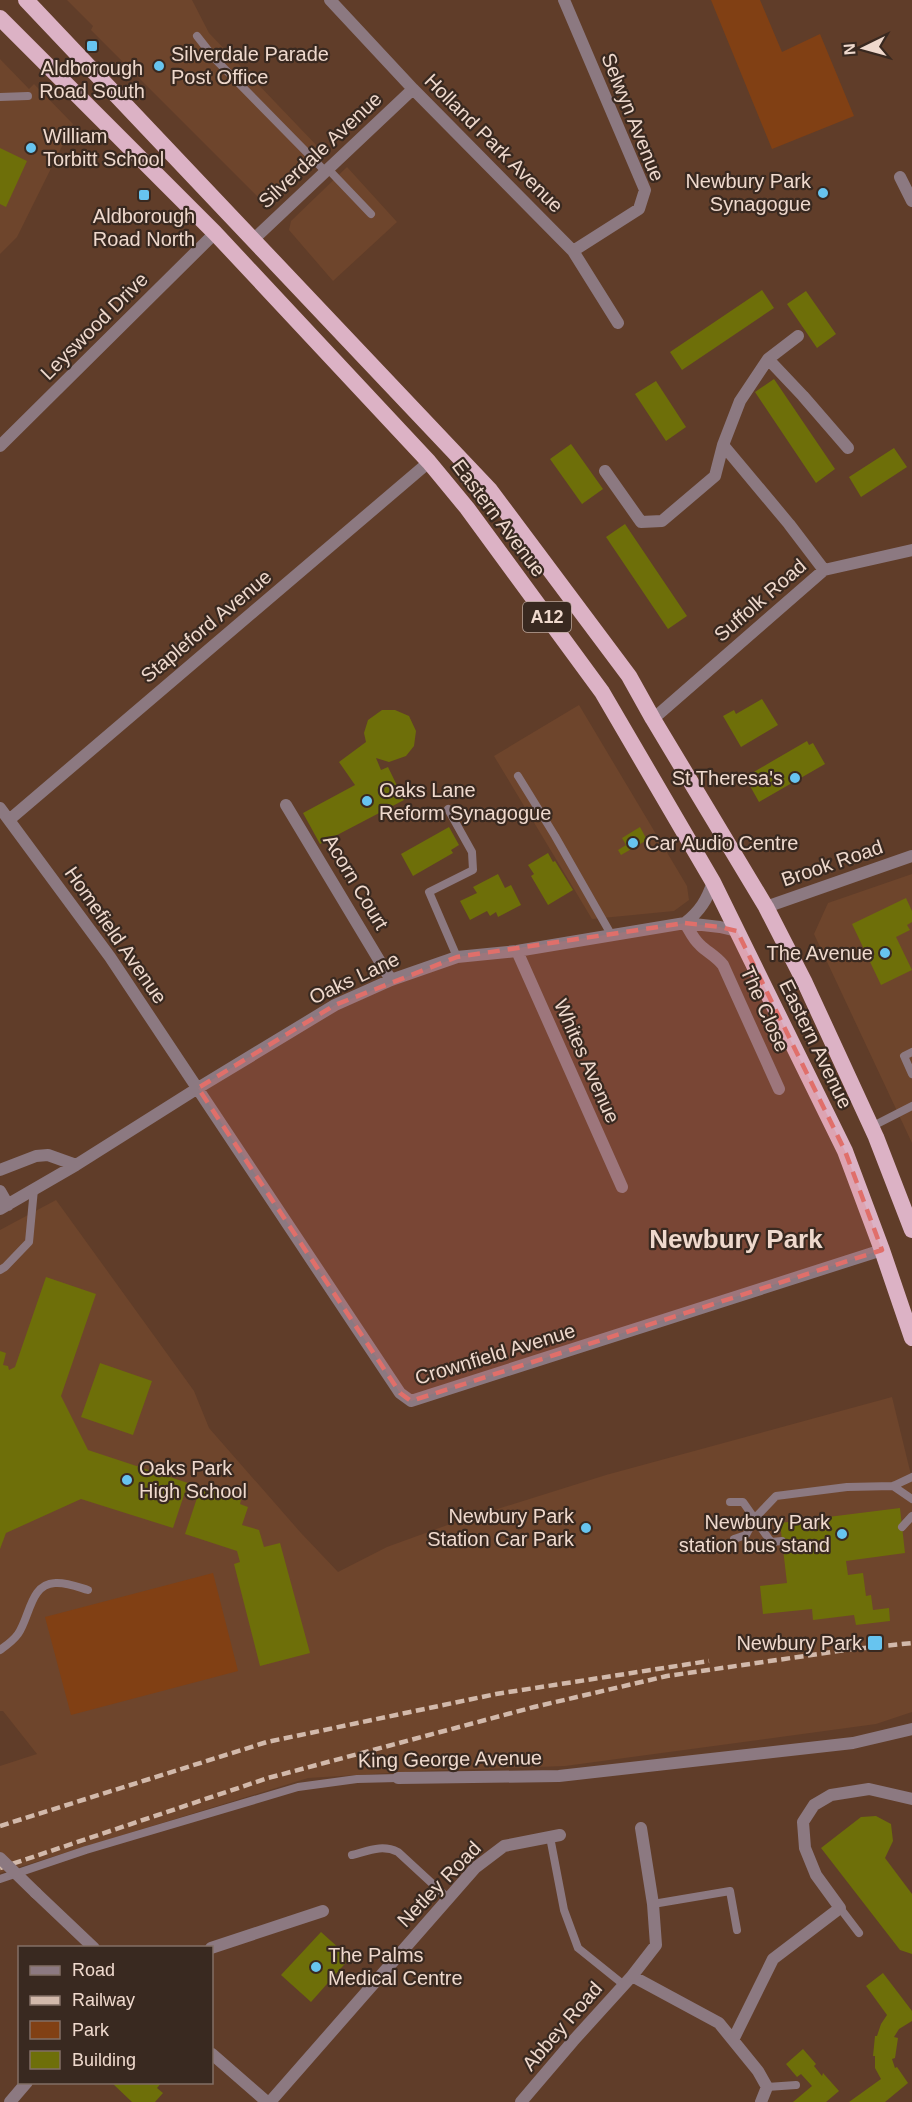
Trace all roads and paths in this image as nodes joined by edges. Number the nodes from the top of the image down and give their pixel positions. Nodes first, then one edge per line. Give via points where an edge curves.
1 (26, 0) edge
2 (330, 0) edge
3 (564, 0) edge
4 (0, 18) edge
5 (197, 36) dead end
6 (413, 89) junction
7 (28, 96) dead end
8 (0, 97) edge
9 (326, 170) junction
10 (900, 177) dead end
11 (912, 201) edge
12 (370, 214) dead end
13 (216, 233) junction
14 (254, 240) junction
15 (573, 250) junction
16 (618, 323) dead end
17 (798, 336) dead end
18 (768, 359) junction
19 (723, 445) junction
20 (0, 446) edge
21 (848, 448) dead end
22 (429, 462) junction
23 (605, 471) dead end
24 (912, 550) edge
25 (824, 570) junction
26 (652, 719) junction
27 (518, 777) dead end
28 (286, 805) dead end
29 (0, 808) edge
30 (448, 808) dead end
31 (9, 820) junction
32 (912, 856) edge
33 (713, 882) junction
34 (766, 907) junction
35 (685, 923) junction
36 (737, 931) junction
37 (612, 936) junction
38 (517, 951) junction
39 (457, 957) junction
40 (391, 980) junction
41 (912, 1052) edge
42 (912, 1074) edge
43 (198, 1088) junction
44 (779, 1089) dead end
45 (912, 1106) edge
46 (872, 1127) junction
47 (76, 1165) junction
48 (0, 1170) edge
49 (622, 1187) dead end
50 (34, 1189) junction
51 (0, 1191) edge
52 (4, 1207) edge
53 (912, 1230) edge
54 (882, 1250) junction
55 (0, 1269) edge
56 (912, 1338) edge
57 (912, 1477) edge
58 (893, 1485) junction
59 (912, 1499) edge
60 (730, 1502) dead end
61 (912, 1516) edge
62 (755, 1518) junction
63 (902, 1527) dead end
64 (734, 1539) dead end
65 (782, 1541) dead end
66 (88, 1590) dead end
67 (0, 1650) edge
68 (912, 1730) edge
69 (398, 1778) joint
70 (912, 1799) edge
71 (641, 1828) dead end
72 (555, 1836) joint
73 (352, 1855) dead end
74 (0, 1858) edge
75 (0, 1879) edge
76 (449, 1899) junction
77 (653, 1904) junction
78 (840, 1908) junction
79 (323, 1911) dead end
80 (737, 1930) dead end
81 (859, 1932) dead end
82 (93, 1946) edge
83 (213, 1946) edge
84 (628, 1980) junction
85 (733, 2040) junction
86 (213, 2055) edge
87 (25, 2084) edge
88 (796, 2085) dead end
89 (767, 2087) junction
90 (10, 2102) edge
91 (268, 2102) edge
92 (521, 2102) edge
93 (761, 2102) edge

1 - 14 highway, Eastern Avenue / A12
2 - 6 street, Holland Park Avenue
3 - 15 street, Selwyn Avenue via 645,190 639,209
4 - 13 highway, Eastern Avenue / A12
5 - 9 lane
6 - 9 street, Silverdale Avenue
6 - 15 street, Holland Park Avenue
7 - 8 lane
9 - 12 lane
9 - 14 street, Silverdale Avenue
10 - 11 street
13 - 20 street, Leyswood Drive
13 - 22 highway, Eastern Avenue / A12
14 - 26 highway, Eastern Avenue / A12 via 490,490 629,676
15 - 16 street, Holland Park Avenue
17 - 18 street
18 - 19 street via 740,401
18 - 21 street
19 - 23 street via 715,476 662,521 641,522
19 - 25 street
22 - 31 street, Stapleford Avenue
22 - 33 highway, Eastern Avenue / A12 via 602,692
24 - 25 street, Suffolk Road
25 - 26 street, Suffolk Road
26 - 34 highway, Eastern Avenue / A12
27 - 37 lane
28 - 40 street, Acorn Court
29 - 31 street, Homefield Avenue
30 - 39 lane via 472,852 473,870 429,892
31 - 43 street, Homefield Avenue via 110,957
32 - 34 street, Brook Road
33 - 35 street via 698,913
33 - 36 highway, Eastern Avenue / A12
34 - 46 highway, Eastern Avenue / A12
35 - 36 street, Oaks Lane
35 - 37 street, Oaks Lane
35 - 44 street, The Close via 702,947 723,965
36 - 54 highway, Eastern Avenue / A12 via 845,1151
37 - 38 street, Oaks Lane
38 - 39 street, Oaks Lane
38 - 49 street, Whites Avenue
39 - 40 street, Oaks Lane
40 - 43 street, Oaks Lane via 335,1005
41 - 42 lane via 904,1056
43 - 47 street, Oaks Lane
43 - 54 street, Crownfield Avenue via 400,1393 411,1401
45 - 46 lane
46 - 53 highway, Eastern Avenue / A12
47 - 48 street via 48,1155
47 - 50 street, Oaks Lane
50 - 52 street, Oaks Lane
50 - 55 lane via 29,1242
51 - 52 street
54 - 56 highway, Eastern Avenue / A12
57 - 58 lane
58 - 59 lane
58 - 62 lane via 776,1496
60 - 62 lane via 743,1502
61 - 63 lane
62 - 64 lane via 746,1535
62 - 65 lane via 771,1542
66 - 67 lane via 55,1582 42,1586 18,1634
68 - 69 street, King George Avenue via 853,1743 559,1776
69 - 75 lane, King George Avenue via 298,1787
70 - 78 street via 869,1789 831,1795 814,1805 803,1822 805,1848 816,1875
71 - 77 street, Abbey Road
72 - 76 street, Netley Road via 504,1846 475,1868
72 - 84 lane via 564,1910 578,1948
73 - 76 lane via 383,1847 398,1852
74 - 82 street, bridge
76 - 91 street, Netley Road
77 - 80 lane via 730,1891
77 - 84 street, Abbey Road via 656,1945
78 - 81 lane
78 - 85 street via 773,1959
79 - 83 street
84 - 85 street via 719,2023
84 - 92 street, Abbey Road
85 - 89 street
86 - 91 street
87 - 90 street
88 - 89 lane
89 - 93 street

